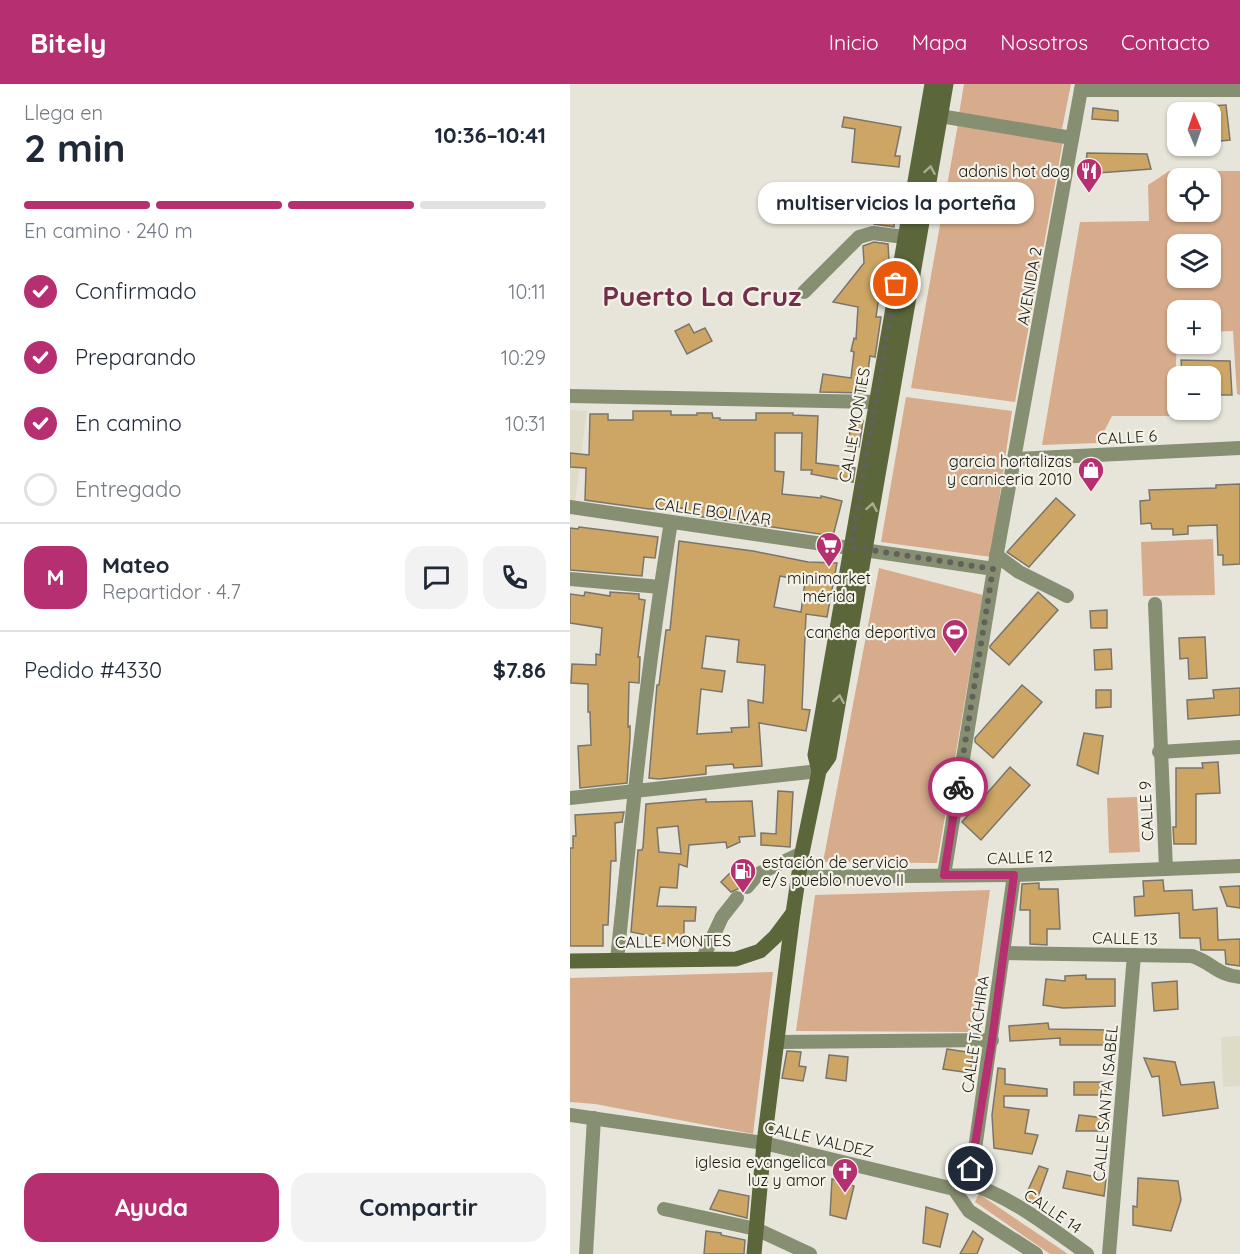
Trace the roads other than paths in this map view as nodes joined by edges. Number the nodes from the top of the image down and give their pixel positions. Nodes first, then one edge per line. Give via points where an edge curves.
1 (932, 84) edge
2 (946, 84) edge
3 (1082, 87) edge
4 (1240, 90) edge
5 (940, 116) junction
6 (1072, 138) junction
7 (904, 237) junction
8 (804, 292) dead end
9 (570, 396) edge
10 (876, 402) junction
11 (1240, 448) edge
12 (1015, 459) junction
13 (570, 507) edge
14 (671, 522) junction
15 (858, 549) junction
16 (996, 555) junction
17 (993, 569) junction
18 (570, 579) edge
19 (660, 587) junction
20 (1067, 596) dead end
21 (1155, 604) dead end
22 (1240, 747) edge
23 (1160, 752) junction
24 (819, 771) junction
25 (634, 793) junction
26 (570, 798) edge
27 (802, 853) junction
28 (1240, 866) edge
29 (1166, 869) junction
30 (944, 875) junction
31 (1014, 875) junction
32 (800, 877) junction
33 (747, 887) dead end
34 (737, 898) dead end
35 (794, 913) junction
36 (1004, 953) junction
37 (1134, 955) junction
38 (617, 960) junction
39 (702, 960) junction
40 (570, 961) edge
41 (1240, 977) edge
42 (992, 1040) junction
43 (777, 1042) junction
44 (570, 1115) edge
45 (594, 1118) junction
46 (764, 1143) junction
47 (968, 1183) junction
48 (954, 1189) junction
49 (664, 1209) dead end
50 (756, 1229) junction
51 (586, 1254) edge
52 (754, 1254) edge
53 (810, 1254) edge
54 (1036, 1254) edge
55 (1087, 1254) edge
56 (1109, 1254) edge

1 - 7 street, CALLE MONTES
2 - 5 street, CALLE MONTES
3 - 4 street
3 - 6 street, AVENIDA 2
5 - 6 street
15 -> 5 street, CALLE MONTES
6 - 12 street, AVENIDA 2
7 - 8 street via 873,233 859,237
7 - 10 street, CALLE MONTES
9 - 10 street
10 - 15 street, CALLE MONTES
11 - 12 street, CALLE 6
12 - 16 street, AVENIDA 2
13 - 14 street, CALLE BOLÍVAR
14 - 15 street, CALLE BOLÍVAR
14 - 19 street
15 - 17 street, CALLE BOLÍVAR
15 - 24 street, CALLE MONTES via 815,755
16 - 17 street, AVENIDA 2
16 - 20 street
17 - 30 street, AVENIDA 2
18 - 19 street
19 - 25 street
21 - 23 street, CALLE 9
22 - 23 street
23 - 29 street, CALLE 9
24 - 25 street
24 - 27 street, CALLE MONTES
25 - 26 street
25 - 38 street
27 - 32 street, CALLE MONTES
27 - 33 street via 758,874
28 - 29 street, CALLE 12
29 - 31 street, CALLE 12
30 - 31 street, CALLE 12
30 - 32 street, CALLE 12
31 - 36 street, CALLE TÁCHIRA
32 - 35 street, CALLE MONTES
34 - 39 street via 722,917
35 - 39 street, CALLE MONTES via 759,951 736,959
35 - 43 street
36 - 37 street, CALLE 13
36 - 42 street, CALLE TÁCHIRA
37 - 41 street, CALLE 13 via 1192,956 1223,974
37 - 56 street, CALLE SANTA ISABEL
38 - 39 street, CALLE MONTES
38 - 40 street, CALLE MONTES
42 - 43 street
42 - 47 street, CALLE TÁCHIRA
43 - 46 street
44 - 45 street, CALLE VALDEZ
45 - 46 street, CALLE VALDEZ
45 - 51 street
46 - 48 street, CALLE VALDEZ
46 - 50 street
47 - 48 street
47 - 55 street, CALLE 14 via 991,1190
48 - 54 street via 969,1211
49 - 50 street
50 - 52 street
50 - 53 street

